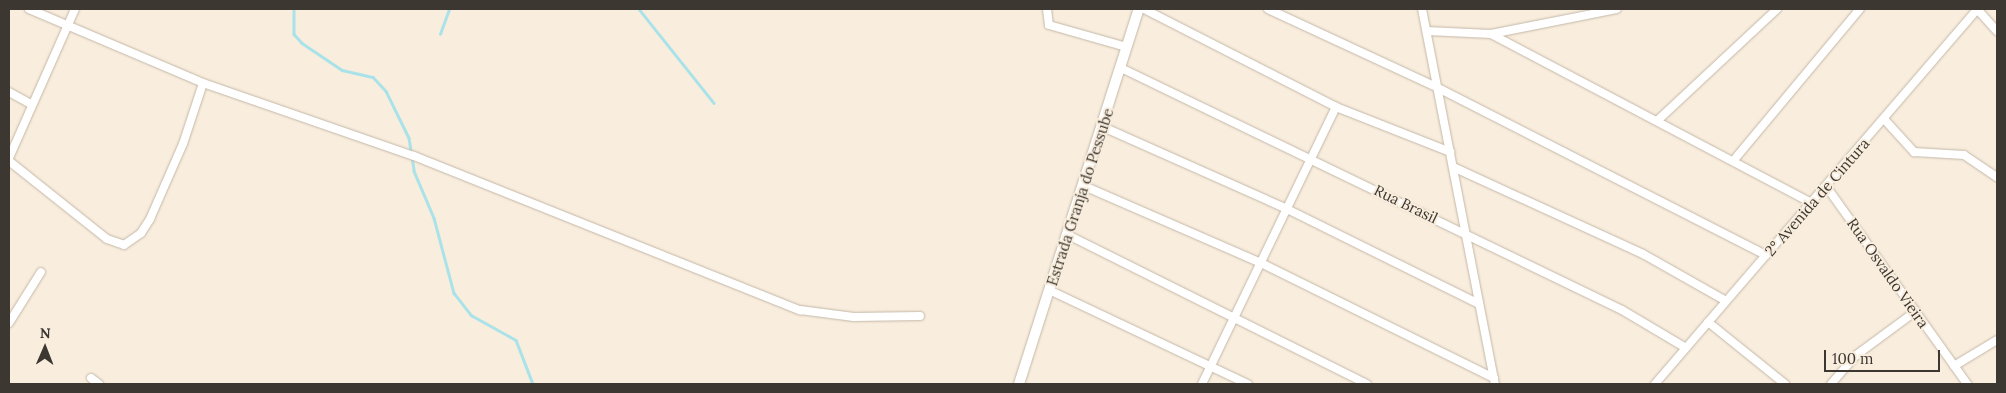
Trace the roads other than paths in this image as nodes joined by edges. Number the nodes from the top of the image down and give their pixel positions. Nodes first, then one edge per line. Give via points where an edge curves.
1 (29, 9) edge
2 (75, 9) edge
3 (1047, 9) edge
4 (1139, 9) edge
5 (1144, 9) edge
6 (1268, 9) edge
7 (1422, 9) edge
8 (1617, 9) edge
9 (1777, 9) edge
10 (1860, 9) edge
11 (1977, 9) edge
12 (67, 25) junction
13 (1427, 31) junction
14 (1997, 31) edge
15 (1491, 34) junction
16 (1128, 48) junction
17 (1121, 68) junction
18 (203, 83) junction
19 (1438, 88) junction
20 (9, 92) edge
21 (32, 105) junction
22 (1336, 107) junction
23 (1884, 119) junction
24 (1658, 121) junction
25 (1104, 127) junction
26 (1450, 152) junction
27 (1310, 157) junction
28 (9, 159) edge
29 (1734, 160) junction
30 (1453, 167) junction
31 (1997, 177) edge
32 (1084, 186) junction
33 (1826, 186) junction
34 (1812, 204) junction
35 (1287, 209) junction
36 (1068, 235) junction
37 (1467, 235) junction
38 (1766, 255) junction
39 (1261, 263) junction
40 (41, 272) dead end
41 (1049, 290) junction
42 (1726, 301) junction
43 (1480, 304) junction
44 (1916, 311) junction
45 (920, 316) dead end
46 (1236, 316) junction
47 (1708, 322) junction
48 (9, 323) edge
49 (1997, 340) edge
50 (1686, 348) junction
51 (1211, 365) junction
52 (1954, 366) junction
53 (90, 378) dead end
54 (1495, 381) edge
55 (99, 384) edge
56 (1019, 384) edge
57 (1202, 384) edge
58 (1248, 384) edge
59 (1367, 384) edge
60 (1655, 384) edge
61 (1785, 384) edge
62 (1831, 384) edge
63 (1967, 384) edge

1 - 12 street
2 - 12 street
3 - 16 street via 1049,25
4 - 16 main road, Estrada Granja do Pessube
5 - 22 street
6 - 19 street
7 - 13 street
8 - 15 street
9 - 24 street
10 - 29 street
11 - 14 street
11 - 23 street, 2° Avenida de Cintura
12 - 18 street
12 - 21 street
13 - 15 street
13 - 19 street
15 - 24 street
16 - 17 main road, Estrada Granja do Pessube
17 - 25 main road, Estrada Granja do Pessube
17 - 27 street, Rua Brasil
18 - 28 street via 189,130 150,219 142,233 124,245 107,240
18 - 45 street via 414,156 800,310 854,317
19 - 26 street
19 - 38 street
20 - 21 street
21 - 28 street
22 - 26 street
22 - 27 street
23 - 31 street via 1914,152 1964,155
23 - 33 street, 2° Avenida de Cintura
24 - 29 street
25 - 32 main road, Estrada Granja do Pessube
25 - 35 street
26 - 30 street
27 - 35 street
27 - 37 street, Rua Brasil
29 - 34 street
30 - 37 street
30 - 42 street via 1643,254
32 - 36 main road, Estrada Granja do Pessube
32 - 39 street
33 - 34 street, 2° Avenida de Cintura
33 - 44 street, Rua Osvaldo Vieira
34 - 38 street, 2° Avenida de Cintura
35 - 39 street
35 - 43 street
36 - 41 main road, Estrada Granja do Pessube
36 - 46 street
37 - 43 street
37 - 50 street, Rua Brasil via 1622,310
38 - 42 street, 2° Avenida de Cintura
39 - 46 street
39 - 54 street
40 - 48 street
41 - 51 street
41 - 56 main road, Estrada Granja do Pessube
42 - 47 street, 2° Avenida de Cintura
43 - 54 street
44 - 52 street, Rua Osvaldo Vieira
44 - 62 street via 1855,356
46 - 51 street
46 - 59 street
47 - 50 street, 2° Avenida de Cintura
47 - 61 street
49 - 52 street
50 - 60 street, 2° Avenida de Cintura
51 - 57 street
51 - 58 street
52 - 63 street, Rua Osvaldo Vieira
53 - 55 street

